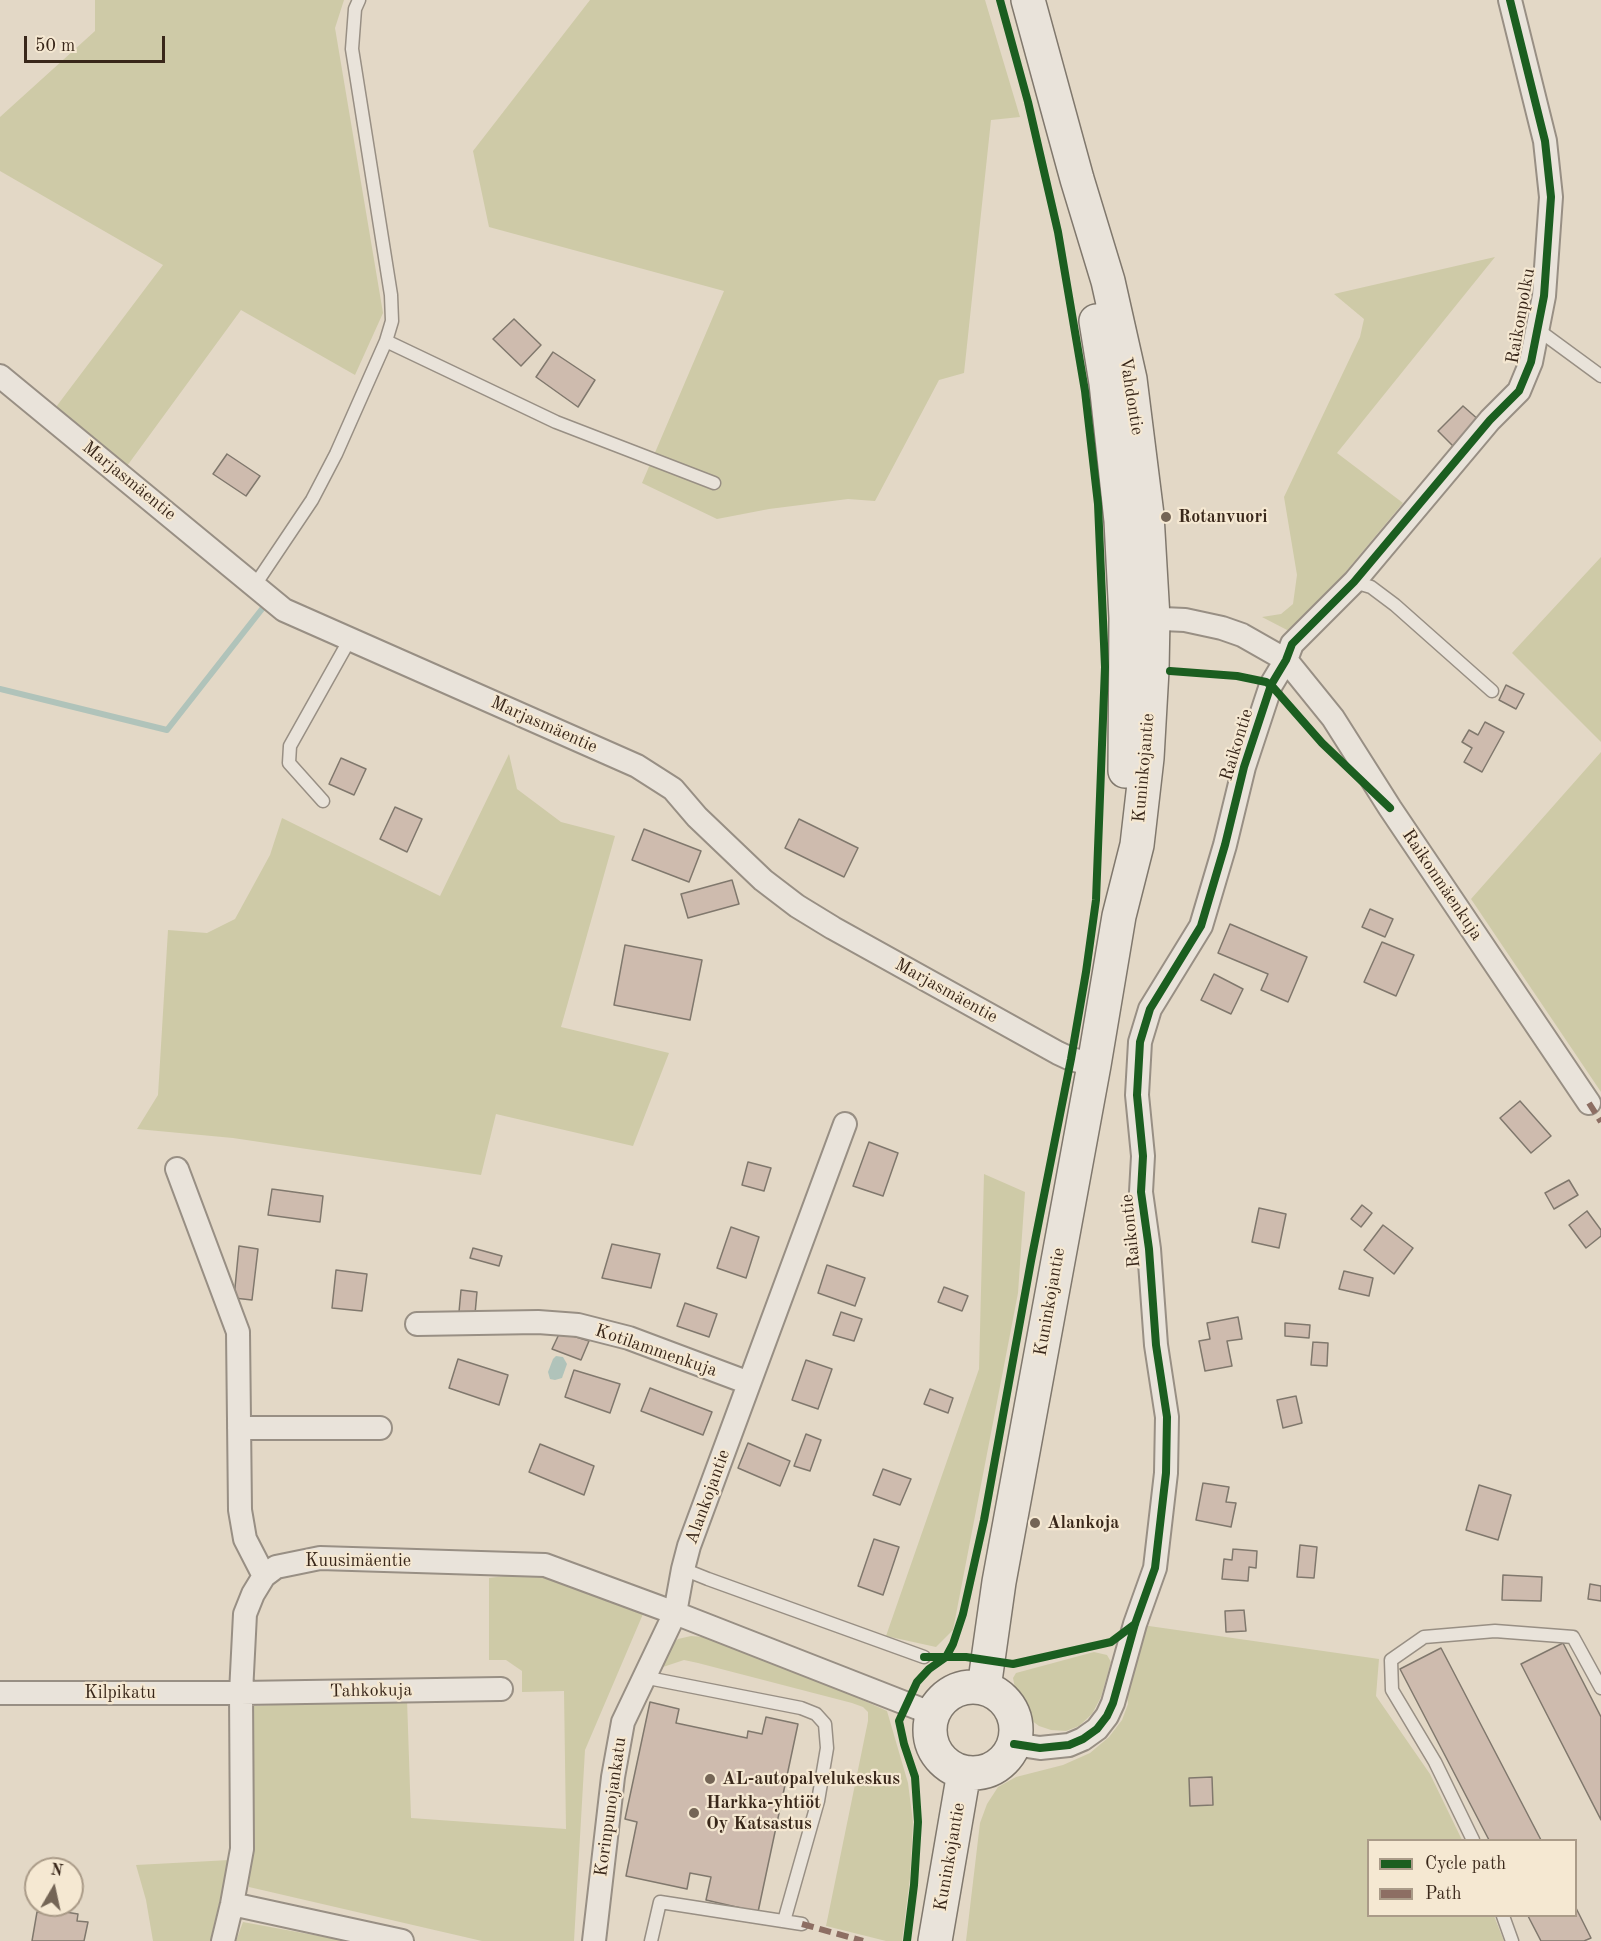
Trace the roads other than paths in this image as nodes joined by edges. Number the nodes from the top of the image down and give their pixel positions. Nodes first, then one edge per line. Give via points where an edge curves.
1 (359, 0) edge
2 (1028, 0) edge
3 (1510, 0) edge
4 (1537, 329) junction
5 (386, 341) junction
6 (0, 375) edge
7 (1601, 376) edge
8 (714, 483) dead end
9 (1354, 582) junction
10 (255, 585) junction
11 (1139, 618) junction
12 (350, 639) junction
13 (1286, 660) junction
14 (1492, 691) dead end
15 (323, 801) dead end
16 (1094, 1065) junction
17 (1588, 1103) dead end
18 (845, 1124) dead end
19 (177, 1169) dead end
20 (417, 1324) dead end
21 (749, 1383) junction
22 (239, 1428) junction
23 (380, 1428) dead end
24 (682, 1569) junction
25 (264, 1576) junction
26 (675, 1613) junction
27 (924, 1657) dead end
28 (644, 1677) junction
29 (1601, 1688) edge
30 (501, 1689) dead end
31 (984, 1689) junction
32 (0, 1693) edge
33 (241, 1693) junction
34 (933, 1714) junction
35 (1014, 1744) junction
36 (964, 1772) junction
37 (1473, 1839) edge
38 (232, 1904) junction
39 (1503, 1917) edge
40 (784, 1921) junction
41 (802, 1924) dead end
42 (223, 1941) edge
43 (402, 1941) edge
44 (594, 1941) edge
45 (651, 1941) edge
46 (935, 1941) edge
47 (1512, 1941) edge

1 - 5 lane via 352,49 391,295 392,321
2 - 11 main road, Vahdontie via 1077,179 1121,521
3 - 4 street, Raikonpolku via 1545,141 1551,197 1544,296
4 - 7 lane
4 - 9 street, Raikonpolku via 1531,362 1519,392 1490,420
5 - 8 lane via 556,422
5 - 10 lane via 312,500
6 - 10 street, Marjasmäentie
9 - 13 street, Raikonpolku via 1292,644
9 - 14 lane via 1371,587 1395,604
10 - 12 street, Marjasmäentie via 284,610
11 - 13 street, Raikonmäenkuja via 1185,620 1222,628
11 - 16 main road, Kuninkojantie via 1147,758 1137,844 1119,916
12 - 15 lane via 290,746 289,763
12 - 16 street, Marjasmäentie via 637,766 673,789 763,880 797,906 1058,1053
13 - 17 street, Raikonmäenkuja via 1333,718
13 - 35 street, Raikontie via 1271,686 1244,767 1201,926 1150,1009 1140,1042 1137,1095 1143,1156 1141,1192 1167,1417 1166,1473 1155,1568 1113,1703 1097,1729 1069,1744 1040,1748
16 - 31 main road, Kuninkojantie via 999,1582
18 - 21 street, Alankojantie
19 - 22 street via 238,1332
20 - 21 street, Kotilammenkuja via 578,1325 629,1338
21 - 24 street, Alankojantie
22 - 23 street
22 - 25 street via 240,1509 245,1539
24 - 26 street, Alankojantie
24 - 27 lane
25 - 26 street, Kuusimäentie via 276,1567 320,1558 545,1565
25 - 33 street via 245,1614
26 - 28 street, Korinpunojankatu
26 - 34 street
28 - 40 lane via 801,1707 825,1724 827,1748 818,1801
28 - 44 street, Korinpunojankatu via 623,1722
29 - 37 lane via 1573,1637 1494,1631 1424,1637 1391,1660 1392,1690 1435,1762
30 - 33 street, Tahkokuja
31 - 34 main road via 959,1689 939,1703
31 - 35 main road via 997,1694 1014,1716
32 - 33 street, Kilpikatu
33 - 38 street via 242,1849
34 - 36 main road via 930,1729 935,1750 950,1767
35 - 36 main road via 1008,1755 989,1771
36 - 46 main road, Kuninkojantie
38 - 42 street
38 - 43 street
39 - 47 lane
40 - 41 lane
40 - 45 lane via 660,1902

